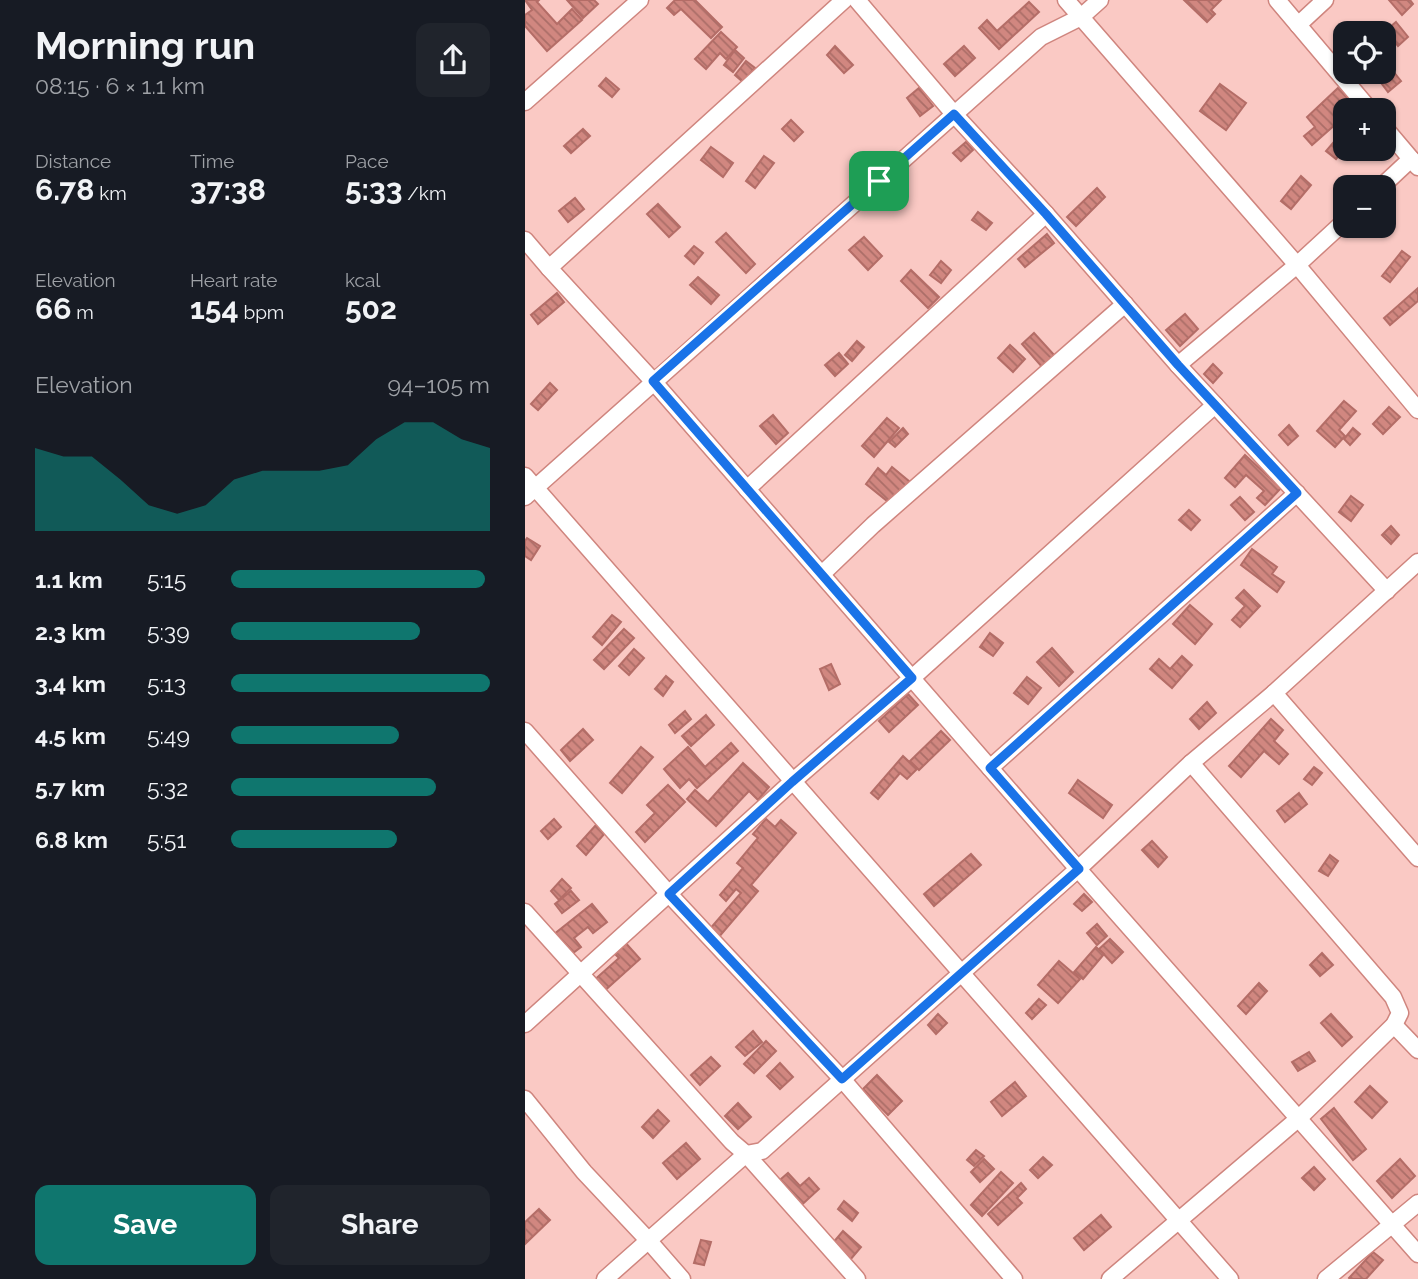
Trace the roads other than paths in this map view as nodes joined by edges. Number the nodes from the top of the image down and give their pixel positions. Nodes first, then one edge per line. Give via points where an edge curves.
1 (640, 0) edge
2 (844, 0) edge
3 (857, 0) edge
4 (1066, 0) edge
5 (1100, 0) edge
6 (1277, 0) edge
7 (1325, 0) edge
8 (1081, 17) junction
9 (1298, 25) junction
10 (1360, 98) edge
11 (525, 102) edge
12 (954, 114) junction
13 (1396, 141) edge
14 (1415, 163) edge
15 (1396, 176) edge
16 (1046, 214) junction
17 (1333, 232) edge
18 (525, 240) edge
19 (1297, 265) junction
20 (549, 268) junction
21 (1125, 304) junction
22 (1178, 365) junction
23 (653, 381) junction
24 (1215, 405) junction
25 (1418, 410) edge
26 (528, 487) edge
27 (747, 489) junction
28 (1297, 493) junction
29 (1418, 562) edge
30 (822, 574) junction
31 (1387, 591) junction
32 (912, 678) junction
33 (1274, 693) junction
34 (525, 731) edge
35 (1191, 763) junction
36 (990, 768) junction
37 (792, 782) junction
38 (1418, 858) edge
39 (1079, 869) junction
40 (669, 894) junction
41 (525, 912) edge
42 (580, 974) junction
43 (961, 975) junction
44 (525, 1024) edge
45 (1394, 1025) junction
46 (1418, 1050) edge
47 (842, 1079) junction
48 (525, 1099) edge
49 (1299, 1118) junction
50 (746, 1154) junction
51 (1418, 1203) edge
52 (1178, 1221) junction
53 (1392, 1225) junction
54 (648, 1240) junction
55 (1418, 1254) edge
56 (605, 1279) edge
57 (682, 1279) edge
58 (857, 1279) edge
59 (1014, 1279) edge
60 (1110, 1279) edge
61 (1230, 1279) edge
62 (1326, 1279) edge

1 - 11 street
2 - 20 street
3 - 12 street
4 - 8 street
5 - 8 street
6 - 9 street
7 - 9 street
8 - 12 street via 1041,37
8 - 19 street
9 - 10 street
12 - 16 street
12 - 23 street
13 - 14 street
14 - 15 street
16 - 21 street
16 - 27 street
17 - 19 street
18 - 20 street
19 - 22 street
19 - 25 street
20 - 23 street
21 - 22 street
21 - 30 street
22 - 24 street
23 - 26 street
23 - 27 street
24 - 28 street
24 - 32 street
26 - 37 street
27 - 30 street
28 - 31 street
28 - 36 street
29 - 31 street
30 - 32 street
31 - 33 street
32 - 36 street
32 - 37 street
33 - 35 street
33 - 38 street
34 - 40 street
35 - 39 street
35 - 45 street via 1393,997 1400,1013
36 - 39 street
37 - 40 street
37 - 43 street
39 - 43 street
39 - 49 street
40 - 42 street
40 - 47 street
41 - 42 street
42 - 44 street
42 - 50 street
43 - 47 street
43 - 52 street
45 - 46 street
45 - 49 street
47 - 50 street via 762,1151
47 - 59 street
48 - 54 street via 584,1172
49 - 52 street
49 - 53 street
50 - 54 street
50 - 58 street
51 - 53 street
52 - 60 street
52 - 61 street
53 - 55 street
53 - 62 street
54 - 56 street
54 - 57 street

